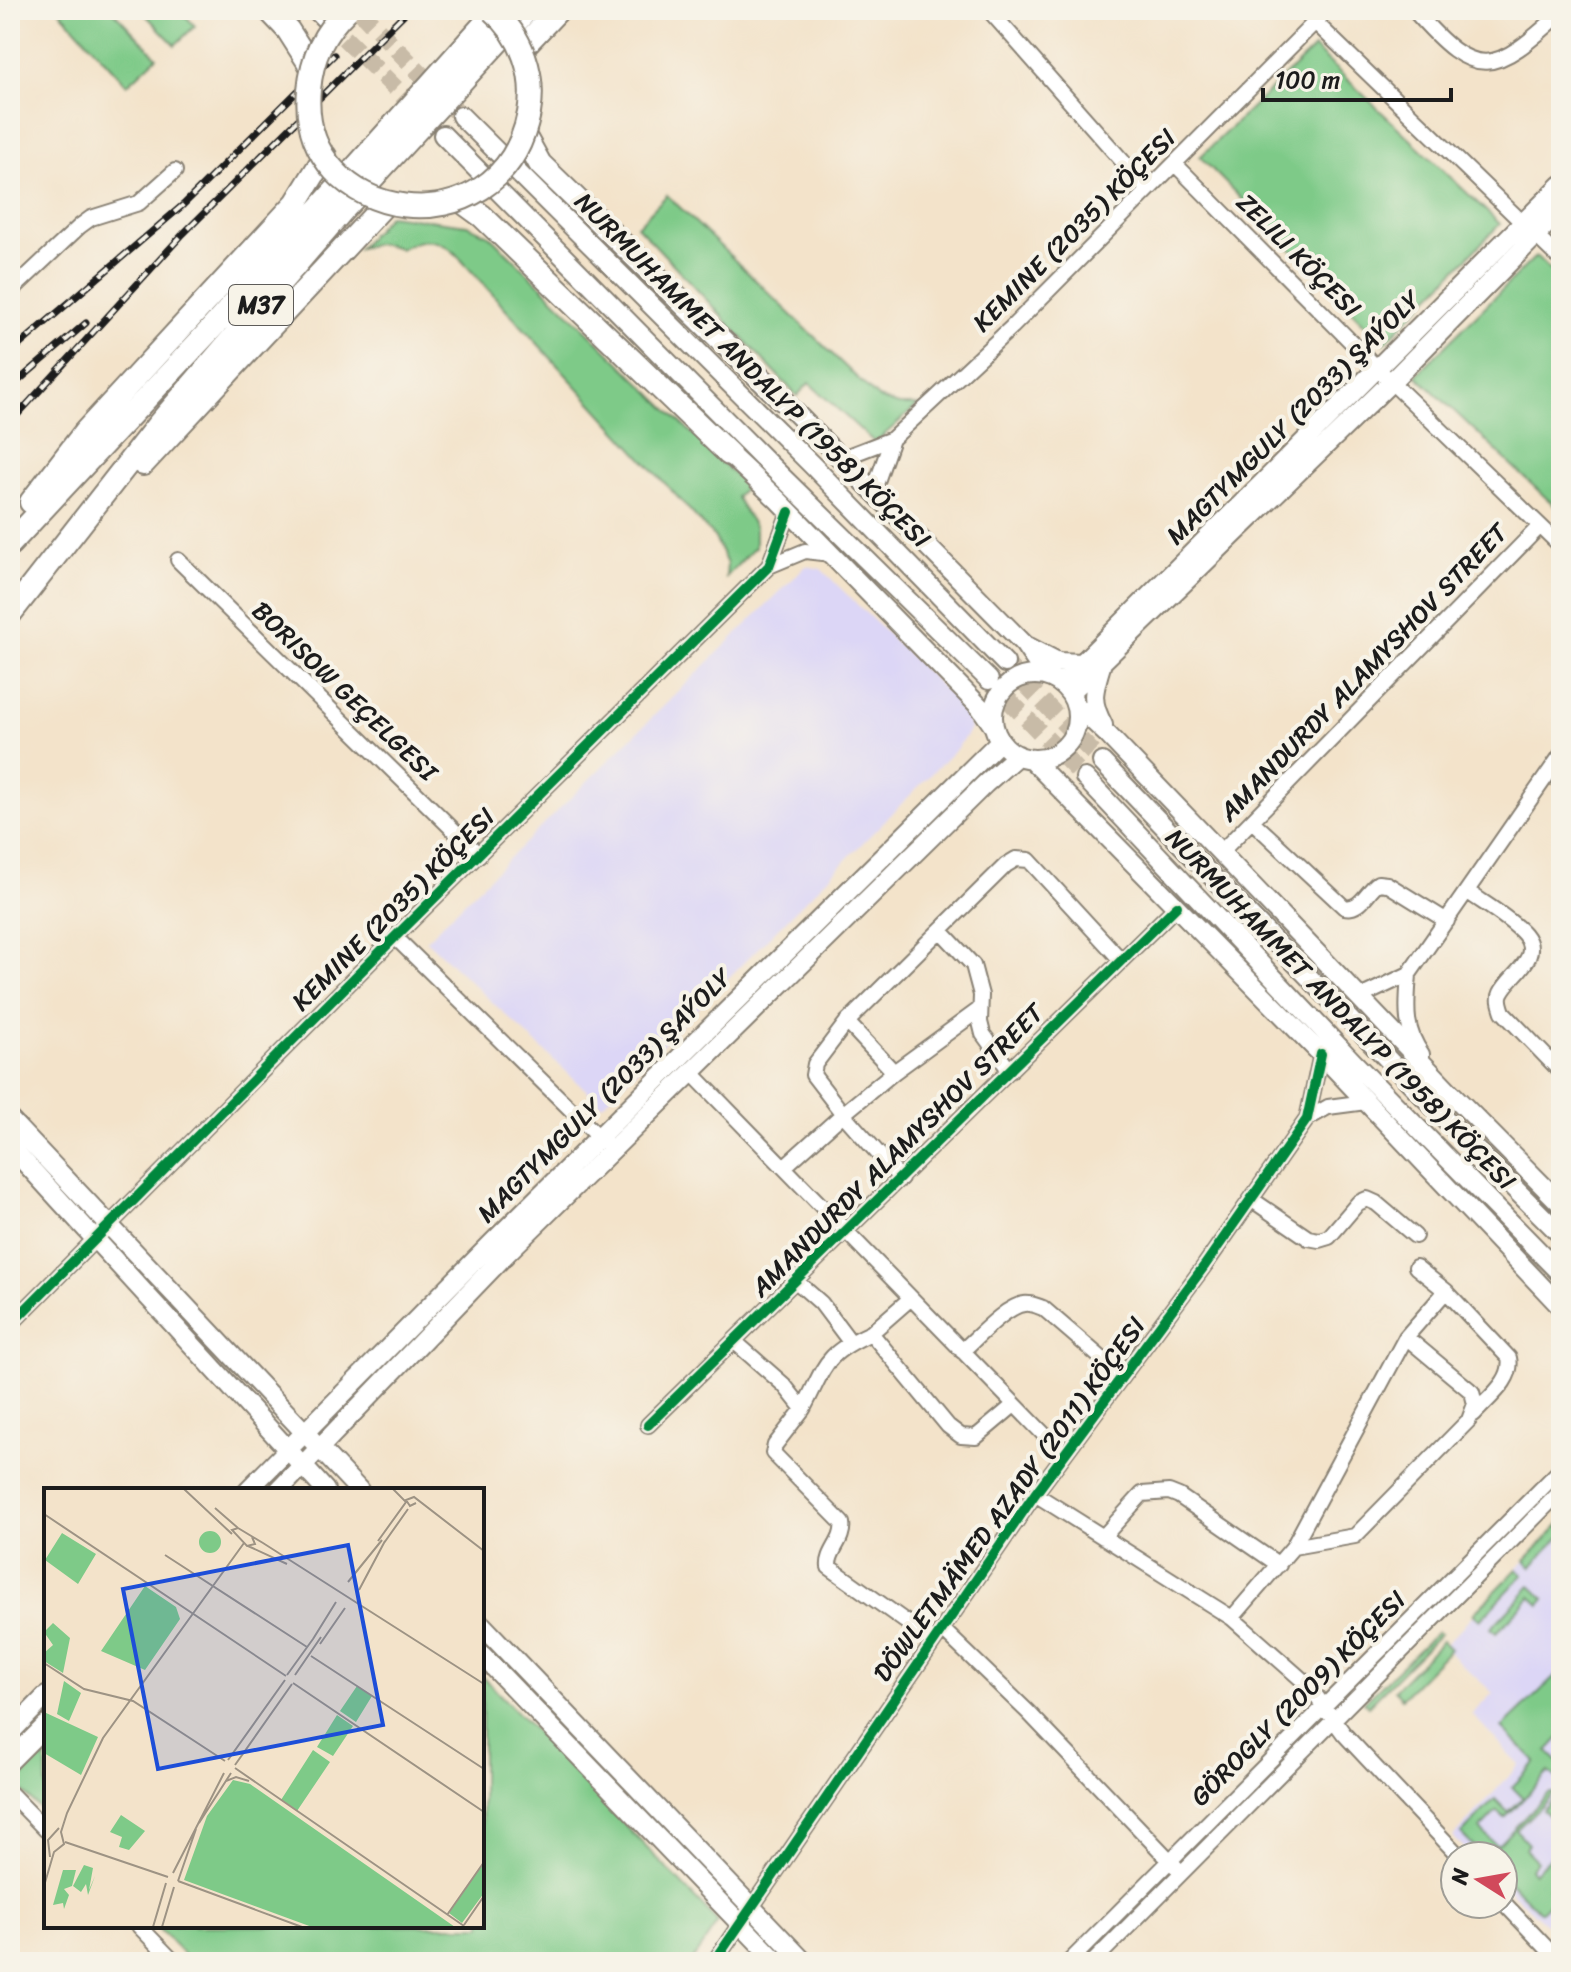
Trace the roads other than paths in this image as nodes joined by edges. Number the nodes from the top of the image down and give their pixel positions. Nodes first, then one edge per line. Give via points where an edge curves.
1 (269, 10) edge
2 (347, 10) edge
3 (494, 10) edge
4 (527, 10) edge
5 (558, 10) edge
6 (989, 10) edge
7 (1327, 10) edge
8 (1414, 10) edge
9 (1561, 13) edge
10 (1315, 22) junction
11 (522, 48) junction
12 (311, 66) junction
13 (461, 116) tunnel mouth
14 (443, 135) tunnel mouth
15 (524, 135) junction
16 (325, 156) junction
17 (1175, 164) junction
18 (175, 171) dead end
19 (1561, 185) edge
20 (1148, 190) junction
21 (460, 200) junction
22 (386, 203) junction
23 (1561, 210) edge
24 (1530, 229) junction
25 (1561, 260) edge
26 (10, 292) edge
27 (1385, 376) junction
28 (783, 400) junction
29 (787, 439) junction
30 (820, 439) junction
31 (892, 439) junction
32 (729, 454) junction
33 (840, 459) junction
34 (769, 464) junction
35 (873, 493) junction
36 (784, 506) junction
37 (1540, 526) junction
38 (10, 530) edge
39 (10, 544) edge
40 (1561, 546) edge
41 (831, 554) junction
42 (178, 560) dead end
43 (48, 563) junction
44 (769, 566) junction
45 (10, 614) edge
46 (1024, 644) junction
47 (1103, 661) junction
48 (1005, 663) tunnel mouth
49 (1082, 663) junction
50 (989, 680) tunnel mouth
51 (1063, 689) junction
52 (980, 707) junction
53 (997, 734) junction
54 (1108, 735) junction
55 (1024, 757) junction
56 (1102, 762) tunnel mouth
57 (1559, 762) edge
58 (980, 776) junction
59 (1085, 778) tunnel mouth
60 (1054, 779) junction
61 (1252, 821) junction
62 (1221, 852) junction
63 (479, 855) junction
64 (1468, 892) junction
65 (1177, 906) junction
66 (1447, 921) junction
67 (941, 931) junction
68 (395, 937) junction
69 (1120, 959) junction
70 (1409, 974) junction
71 (1318, 986) junction
72 (1360, 997) junction
73 (1301, 1005) junction
74 (980, 1009) junction
75 (847, 1022) junction
76 (1321, 1054) junction
77 (1010, 1071) junction
78 (691, 1072) junction
79 (894, 1072) junction
80 (1561, 1072) edge
81 (1448, 1090) junction
82 (1366, 1102) junction
83 (843, 1114) junction
84 (1307, 1119) junction
85 (10, 1120) edge
86 (1454, 1128) junction
87 (1429, 1139) junction
88 (606, 1143) junction
89 (10, 1146) edge
90 (784, 1167) junction
91 (901, 1179) junction
92 (1251, 1199) junction
93 (1561, 1204) edge
94 (110, 1224) junction
95 (847, 1232) junction
96 (1561, 1235) edge
97 (1415, 1236) dead end
98 (96, 1238) junction
99 (1416, 1267) dead end
100 (1561, 1274) edge
101 (796, 1281) junction
102 (1446, 1291) junction
103 (911, 1298) junction
104 (1561, 1307) edge
105 (10, 1325) edge
106 (871, 1333) junction
107 (1406, 1337) junction
108 (734, 1341) junction
109 (851, 1343) junction
110 (962, 1351) junction
111 (1122, 1376) junction
112 (1014, 1405) junction
113 (803, 1409) junction
114 (1469, 1420) junction
115 (648, 1425) dead end
116 (305, 1432) junction
117 (321, 1448) junction
118 (288, 1449) junction
119 (1064, 1455) junction
120 (302, 1466) junction
121 (1561, 1469) edge
122 (250, 1488) edge
123 (281, 1488) edge
124 (323, 1488) edge
125 (357, 1488) edge
126 (1561, 1491) edge
127 (1035, 1494) junction
128 (1103, 1537) junction
129 (1293, 1547) junction
130 (1279, 1565) junction
131 (1232, 1618) junction
132 (484, 1627) edge
133 (937, 1635) junction
134 (484, 1657) edge
135 (44, 1698) edge
136 (1323, 1705) junction
137 (1333, 1720) junction
138 (44, 1727) edge
139 (10, 1733) edge
140 (10, 1761) edge
141 (10, 1793) edge
142 (44, 1828) edge
143 (1444, 1840) edge
144 (1170, 1861) junction
145 (1182, 1873) junction
146 (750, 1906) junction
147 (1519, 1919) edge
148 (738, 1924) junction
149 (141, 1928) edge
150 (174, 1962) edge
151 (714, 1962) edge
152 (777, 1962) edge
153 (804, 1962) edge
154 (1069, 1962) edge
155 (1093, 1962) edge
156 (1560, 1962) edge

1 - 12 highway
2 - 12 highway, bridge via 333,23
3 - 11 highway, bridge
3 - 39 highway, M37 via 211,329
4 - 43 highway, M37 via 342,211 157,426
5 - 11 highway
6 - 20 street
7 - 10 street, KEMINE (2035) KÖÇESI
8 - 9 street via 1459,55 1486,61 1521,49
10 - 17 street, KEMINE (2035) KÖÇESI
10 - 24 street
11 - 15 highway, bridge via 530,76
12 - 16 highway, bridge via 308,104
13 - 29 main road, NURMUHAMMET ANDALYP (1958) KÖÇESI
14 - 34 main road, NURMUHAMMET ANDALYP (1958) KÖÇESI
15 - 21 highway, bridge via 507,166
15 - 28 highway via 540,164
16 - 22 highway, bridge via 341,176
16 - 38 highway via 296,203 85,432
17 - 20 street, KEMINE (2035) KÖÇESI
17 - 27 street, ZELILI KÖÇESI
18 - 26 street via 139,203 80,226
19 - 24 main road, MAGTYMGULY (2033) ŞAÝOLY
20 - 31 street, KEMINE (2035) KÖÇESI
21 - 22 highway, bridge via 432,207
21 - 32 highway
22 - 43 highway
23 - 24 main road, MAGTYMGULY (2033) ŞAÝOLY
24 - 25 street
24 - 27 main road, MAGTYMGULY (2033) ŞAÝOLY
27 - 37 street, ZELILI KÖÇESI
27 - 47 main road, MAGTYMGULY (2033) ŞAÝOLY
27 - 49 main road, MAGTYMGULY (2033) ŞAÝOLY
28 - 29 main road
28 - 30 main road
29 - 30 main road
29 - 48 main road, NURMUHAMMET ANDALYP (1958) KÖÇESI
30 - 33 main road
31 - 33 street, NURMUHAMMET ANDALYP (1958) KÖÇESI
31 - 35 street, KEMINE (2035) KÖÇESI
32 - 34 main road
32 - 36 main road
33 - 35 main road
34 - 36 main road
34 - 50 main road, NURMUHAMMET ANDALYP (1958) KÖÇESI
35 - 46 main road
36 - 41 main road
36 - 44 street, KEMINE (2035) KÖÇESI
37 - 40 street, ZELILI KÖÇESI
37 - 61 street, AMANDURDY ALAMYSHOV STREET
41 - 44 street via 805,551
41 - 52 main road
42 - 63 street, BORISOW GEÇELGESI
43 - 45 highway, M37
44 - 63 street, KEMINE (2035) KÖÇESI
46 - 49 main road via 1058,662
46 - 51 main road
47 - 51 main road, MAGTYMGULY (2033) ŞAÝOLY
47 - 54 main road via 1093,689 1094,707
49 - 51 main road, MAGTYMGULY (2033) ŞAÝOLY
51 - 53 main road via 1031,674 1017,678 997,699
51 - 54 main road
51 - 55 main road via 1077,719 1068,744 1045,758
52 - 53 main road
52 - 58 main road via 985,734
53 - 55 main road
53 - 58 main road, MAGTYMGULY (2033) ŞAÝOLY
54 - 62 main road
55 - 58 main road, MAGTYMGULY (2033) ŞAÝOLY
55 - 60 main road
56 - 71 main road, NURMUHAMMET ANDALYP (1958) KÖÇESI
57 - 64 street
58 - 60 main road via 1016,768
58 - 78 main road, MAGTYMGULY (2033) ŞAÝOLY
58 - 88 main road, MAGTYMGULY (2033) ŞAÝOLY
59 - 73 main road, NURMUHAMMET ANDALYP (1958) KÖÇESI
60 - 65 main road
61 - 62 street, AMANDURDY ALAMYSHOV STREET
61 - 66 street via 1344,907 1357,906 1369,889 1387,884
62 - 72 main road
63 - 68 street, KEMINE (2035) KÖÇESI
64 - 66 street
64 - 80 street via 1525,935 1530,950 1526,963 1501,993 1500,1002 1503,1012
65 - 69 street, AMANDURDY ALAMYSHOV STREET
65 - 76 main road
66 - 70 street
67 - 69 street via 1006,865 1029,860
67 - 74 street via 973,965
67 - 75 street
68 - 88 street
68 - 94 street, KEMINE (2035) KÖÇESI
69 - 77 street, AMANDURDY ALAMYSHOV STREET
70 - 72 street
70 - 81 street via 1411,1038
71 - 72 main road
71 - 86 main road, NURMUHAMMET ANDALYP (1958) KÖÇESI
72 - 81 main road
73 - 76 main road
73 - 87 main road, NURMUHAMMET ANDALYP (1958) KÖÇESI
74 - 77 street via 983,1034
74 - 79 street
75 - 79 street
75 - 83 street via 815,1064 813,1075
76 - 82 main road
76 - 84 street, DÖWLETMÄMED AZADY (2011) KÖÇESI
77 - 91 street, AMANDURDY ALAMYSHOV STREET
78 - 88 main road, MAGTYMGULY (2033) ŞAÝOLY
78 - 90 street
79 - 83 street
81 - 86 main road
81 - 93 main road
82 - 84 street, NURMUHAMMET ANDALYP (1958) KÖÇESI via 1328,1107
82 - 87 main road
82 - 104 main road
83 - 90 street
83 - 91 street
84 - 92 street, DÖWLETMÄMED AZADY (2011) KÖÇESI
85 - 94 main road
86 - 96 main road, NURMUHAMMET ANDALYP (1958) KÖÇESI
87 - 100 main road, NURMUHAMMET ANDALYP (1958) KÖÇESI
88 - 116 main road, MAGTYMGULY (2033) ŞAÝOLY
88 - 117 main road, MAGTYMGULY (2033) ŞAÝOLY
89 - 98 main road
90 - 95 street
91 - 95 street, AMANDURDY ALAMYSHOV STREET
92 - 97 street via 1319,1240 1329,1237 1367,1199
92 - 111 street, DÖWLETMÄMED AZADY (2011) KÖÇESI
94 - 98 street, KEMINE (2035) KÖÇESI
94 - 116 main road
95 - 101 street, AMANDURDY ALAMYSHOV STREET
95 - 103 street
98 - 105 street, KEMINE (2035) KÖÇESI
98 - 118 main road
99 - 102 street
101 - 108 street, AMANDURDY ALAMYSHOV STREET
101 - 109 street via 821,1303
102 - 107 street
102 - 114 street via 1509,1358 1511,1367
103 - 106 street
103 - 110 street
106 - 109 street
106 - 112 street via 961,1436 976,1437
107 - 114 street via 1472,1392 1475,1404
107 - 129 street
108 - 113 street
108 - 115 street, AMANDURDY ALAMYSHOV STREET
109 - 113 street via 823,1367
110 - 111 street via 1010,1309 1033,1304
110 - 112 street
111 - 119 street, DÖWLETMÄMED AZADY (2011) KÖÇESI
112 - 119 street
113 - 133 street via 773,1453 842,1523 829,1567
114 - 129 street via 1355,1536
116 - 117 main road
116 - 118 main road, MAGTYMGULY (2033) ŞAÝOLY
117 - 120 main road, MAGTYMGULY (2033) ŞAÝOLY
117 - 125 main road
118 - 120 main road
118 - 122 main road, MAGTYMGULY (2033) ŞAÝOLY
119 - 127 street, DÖWLETMÄMED AZADY (2011) KÖÇESI
120 - 123 main road, MAGTYMGULY (2033) ŞAÝOLY
120 - 124 main road
121 - 136 street, GÖROGLY (2009) KÖÇESI
126 - 137 street, GÖROGLY (2009) KÖÇESI
127 - 128 street
127 - 133 street, DÖWLETMÄMED AZADY (2011) KÖÇESI
128 - 130 street via 1142,1494 1169,1492
128 - 131 street
129 - 130 street
130 - 131 street
131 - 136 street via 1308,1685
132 - 146 main road
133 - 144 street via 1028,1712
133 - 146 street, DÖWLETMÄMED AZADY (2011) KÖÇESI
134 - 148 main road
135 - 139 main road
136 - 137 street
136 - 144 street, GÖROGLY (2009) KÖÇESI
137 - 143 street
137 - 145 street, GÖROGLY (2009) KÖÇESI
138 - 140 main road
141 - 142 street
144 - 145 street
144 - 154 street, GÖROGLY (2009) KÖÇESI
145 - 155 street, GÖROGLY (2009) KÖÇESI
146 - 148 street, DÖWLETMÄMED AZADY (2011) KÖÇESI
146 - 153 main road
147 - 156 street
148 - 151 street, DÖWLETMÄMED AZADY (2011) KÖÇESI
148 - 152 main road
149 - 150 street

